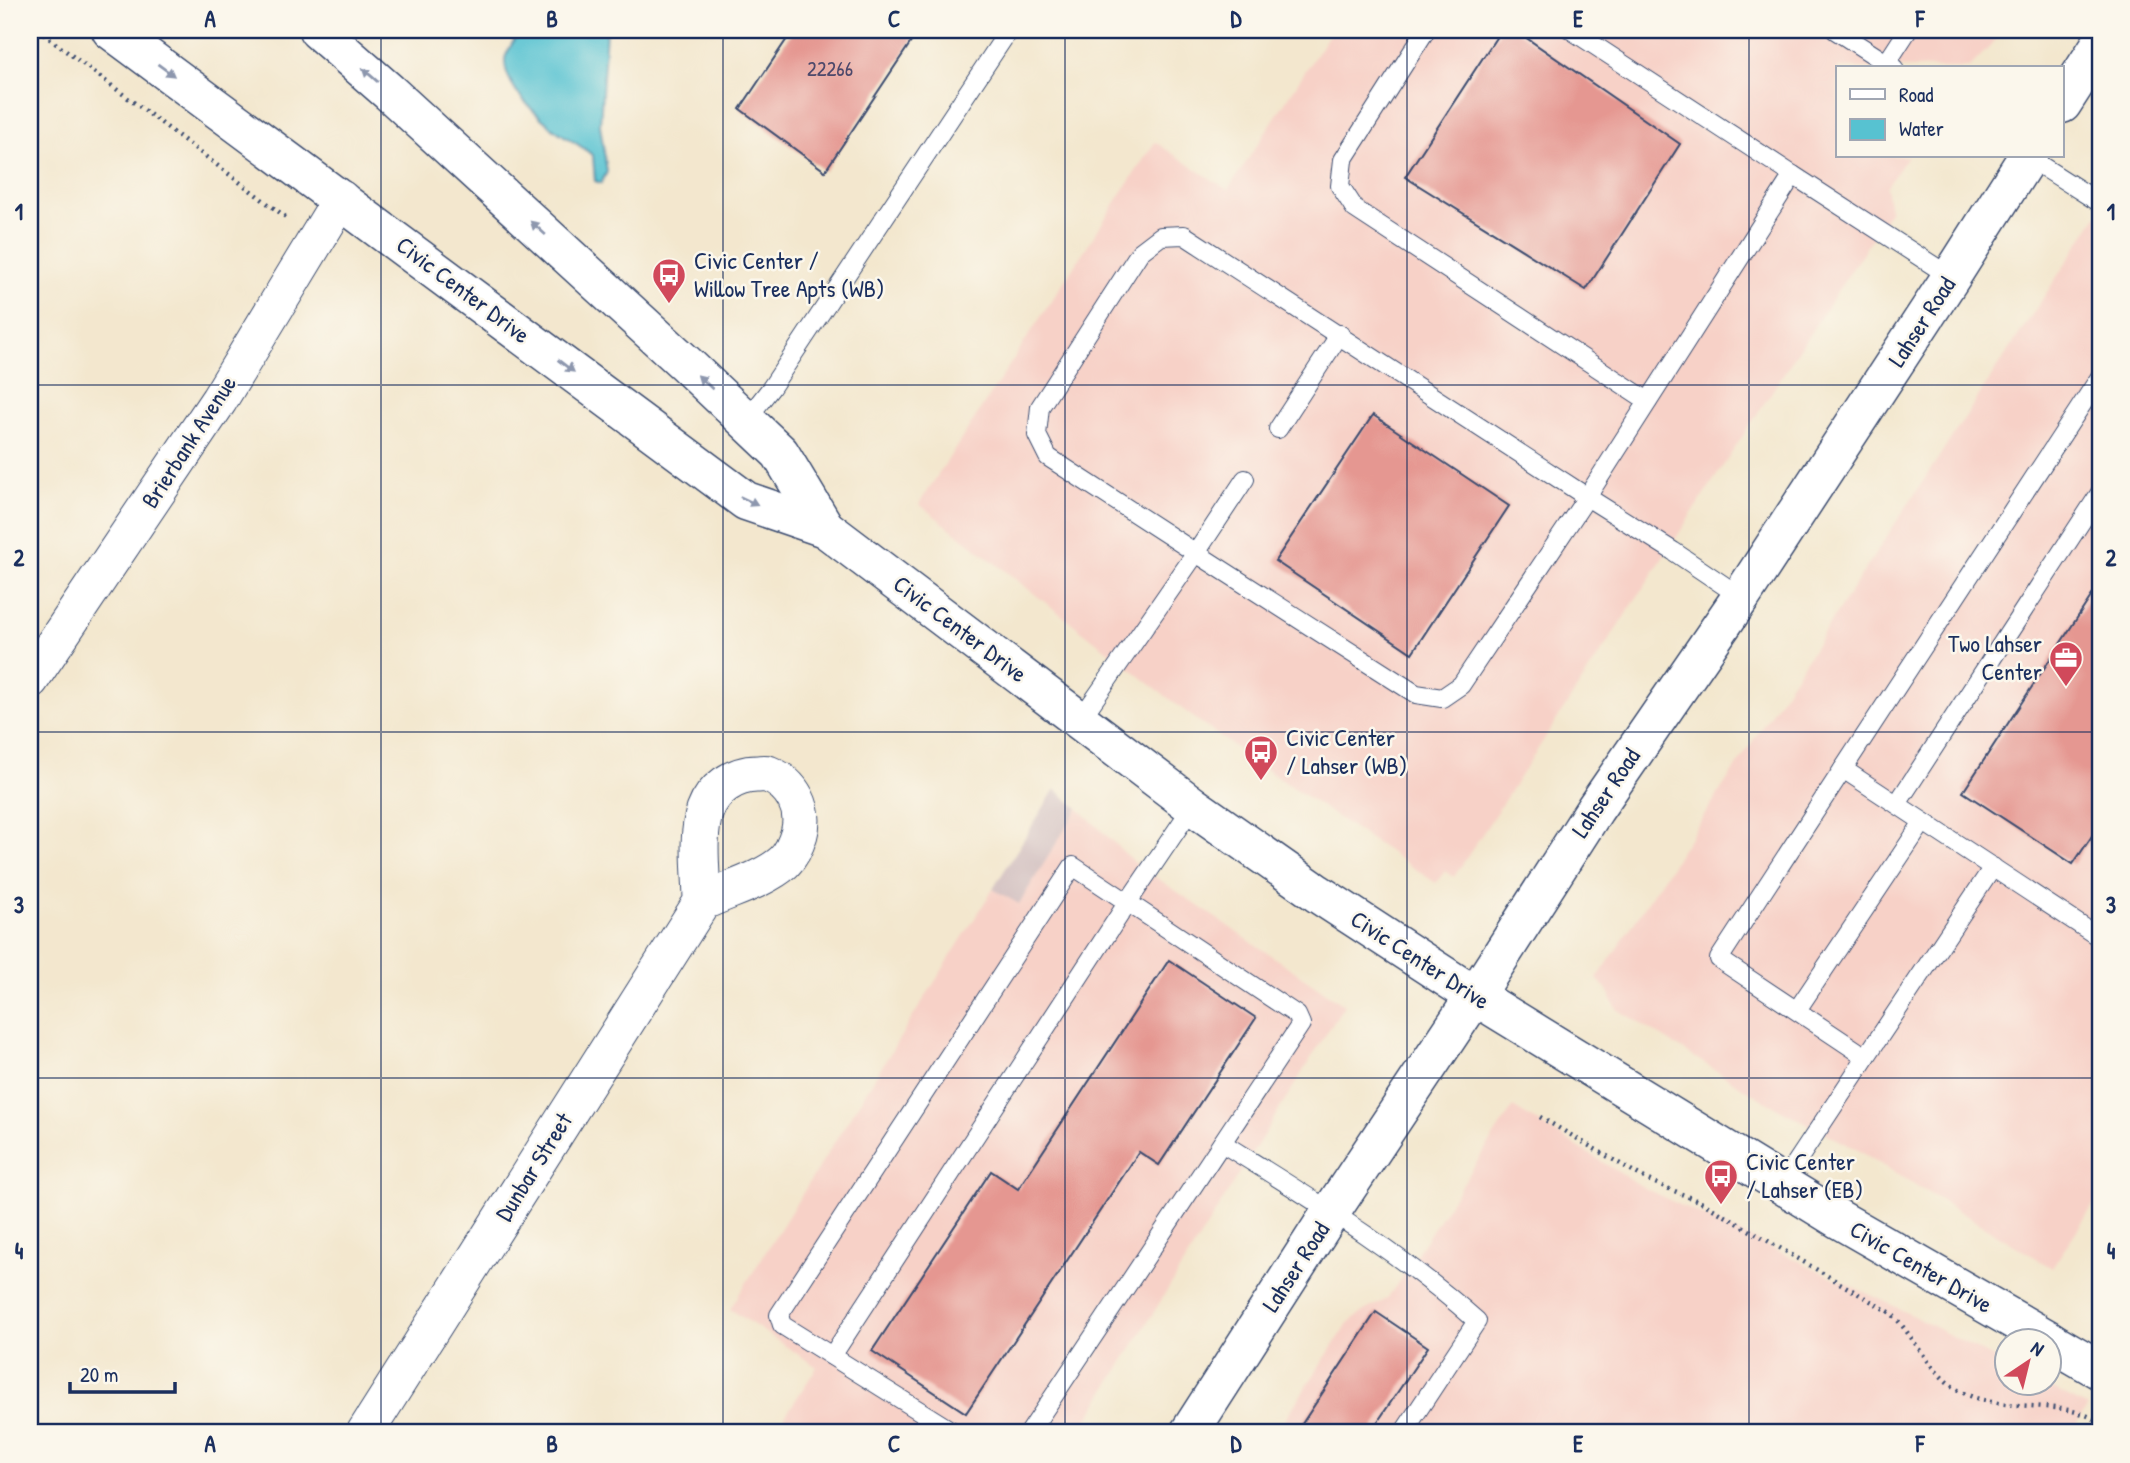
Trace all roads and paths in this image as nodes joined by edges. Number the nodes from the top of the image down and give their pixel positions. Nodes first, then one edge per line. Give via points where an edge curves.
1 (38, 30) edge
2 (111, 30) edge
3 (318, 30) edge
4 (1009, 30) edge
5 (1426, 30) edge
6 (1571, 30) edge
7 (1835, 30) edge
8 (1909, 30) edge
9 (2100, 46) edge
10 (1890, 66) edge
11 (2064, 101) edge
12 (2026, 158) edge
13 (2030, 158) edge
14 (1793, 175) junction
15 (341, 200) junction
16 (2100, 203) edge
17 (291, 221) dead end
18 (1951, 277) junction
19 (1339, 334) junction
20 (2100, 377) edge
21 (1648, 401) junction
22 (746, 420) junction
23 (1278, 429) dead end
24 (1245, 479) dead end
25 (2100, 493) edge
26 (1587, 497) junction
27 (825, 528) junction
28 (1196, 553) junction
29 (1741, 597) junction
30 (30, 680) edge
31 (1080, 720) junction
32 (1843, 769) junction
33 (1897, 804) junction
34 (1193, 806) junction
35 (1923, 821) junction
36 (1993, 867) junction
37 (702, 902) dead end
38 (1128, 902) junction
39 (2099, 935) edge
40 (1475, 996) junction
41 (1797, 1010) junction
42 (1866, 1057) junction
43 (1540, 1117) dead end
44 (1222, 1143) junction
45 (1782, 1185) junction
46 (1331, 1212) junction
47 (2023, 1326) edge
48 (2064, 1350) edge
49 (832, 1356) junction
50 (2100, 1370) edge
51 (2100, 1422) edge
52 (365, 1433) edge
53 (955, 1433) edge
54 (1029, 1433) edge
55 (1189, 1433) edge
56 (1403, 1433) edge

1 - 17 path
2 -> 15 street, Civic Center Drive
22 -> 3 street, Civic Center Drive
4 - 22 lane
5 - 21 lane via 1343,160 1340,186 1355,209
6 - 14 lane
7 - 10 lane
8 - 10 lane
9 - 11 street
12 - 18 street, Lahser Road
13 - 16 lane
14 - 18 lane
14 - 21 lane
15 -> 27 street, Civic Center Drive via 746,501
15 - 30 street, Brierbank Avenue via 219,400
18 - 29 street, Lahser Road
19 - 23 lane
19 - 26 lane
19 - 28 lane via 1184,235 1161,236 1140,253 1040,407 1037,435 1048,457
20 - 32 lane
21 - 26 lane
22 - 27 street, Civic Center Drive via 780,453
24 - 28 lane
25 - 33 lane
26 - 28 lane via 1461,685 1441,698 1416,694
26 - 29 lane
27 - 31 street, Civic Center Drive
28 - 31 lane
29 - 40 street, Lahser Road via 1595,809
31 - 34 street, Civic Center Drive
32 - 33 lane
32 - 41 lane via 1718,959
33 - 35 lane
34 - 38 lane
34 - 40 street, Civic Center Drive
35 - 36 lane
35 - 41 lane
36 - 39 lane
36 - 42 lane
37 - 52 street, Dunbar Street
38 - 44 lane via 1297,1015 1301,1024
38 - 49 lane
38 - 49 lane via 1073,866 779,1315 782,1325
40 - 45 street, Civic Center Drive
40 - 46 street, Lahser Road
41 - 42 lane
42 - 45 lane
43 - 51 path via 1648,1180 1703,1203 1891,1313 1941,1376 1966,1395 1997,1404 2088,1414
44 - 46 lane
44 - 54 lane
45 - 47 street, Civic Center Drive
46 - 55 street, Lahser Road
46 - 56 lane via 1439,1287 1477,1321
48 - 50 street, Civic Center Drive
49 - 53 lane

